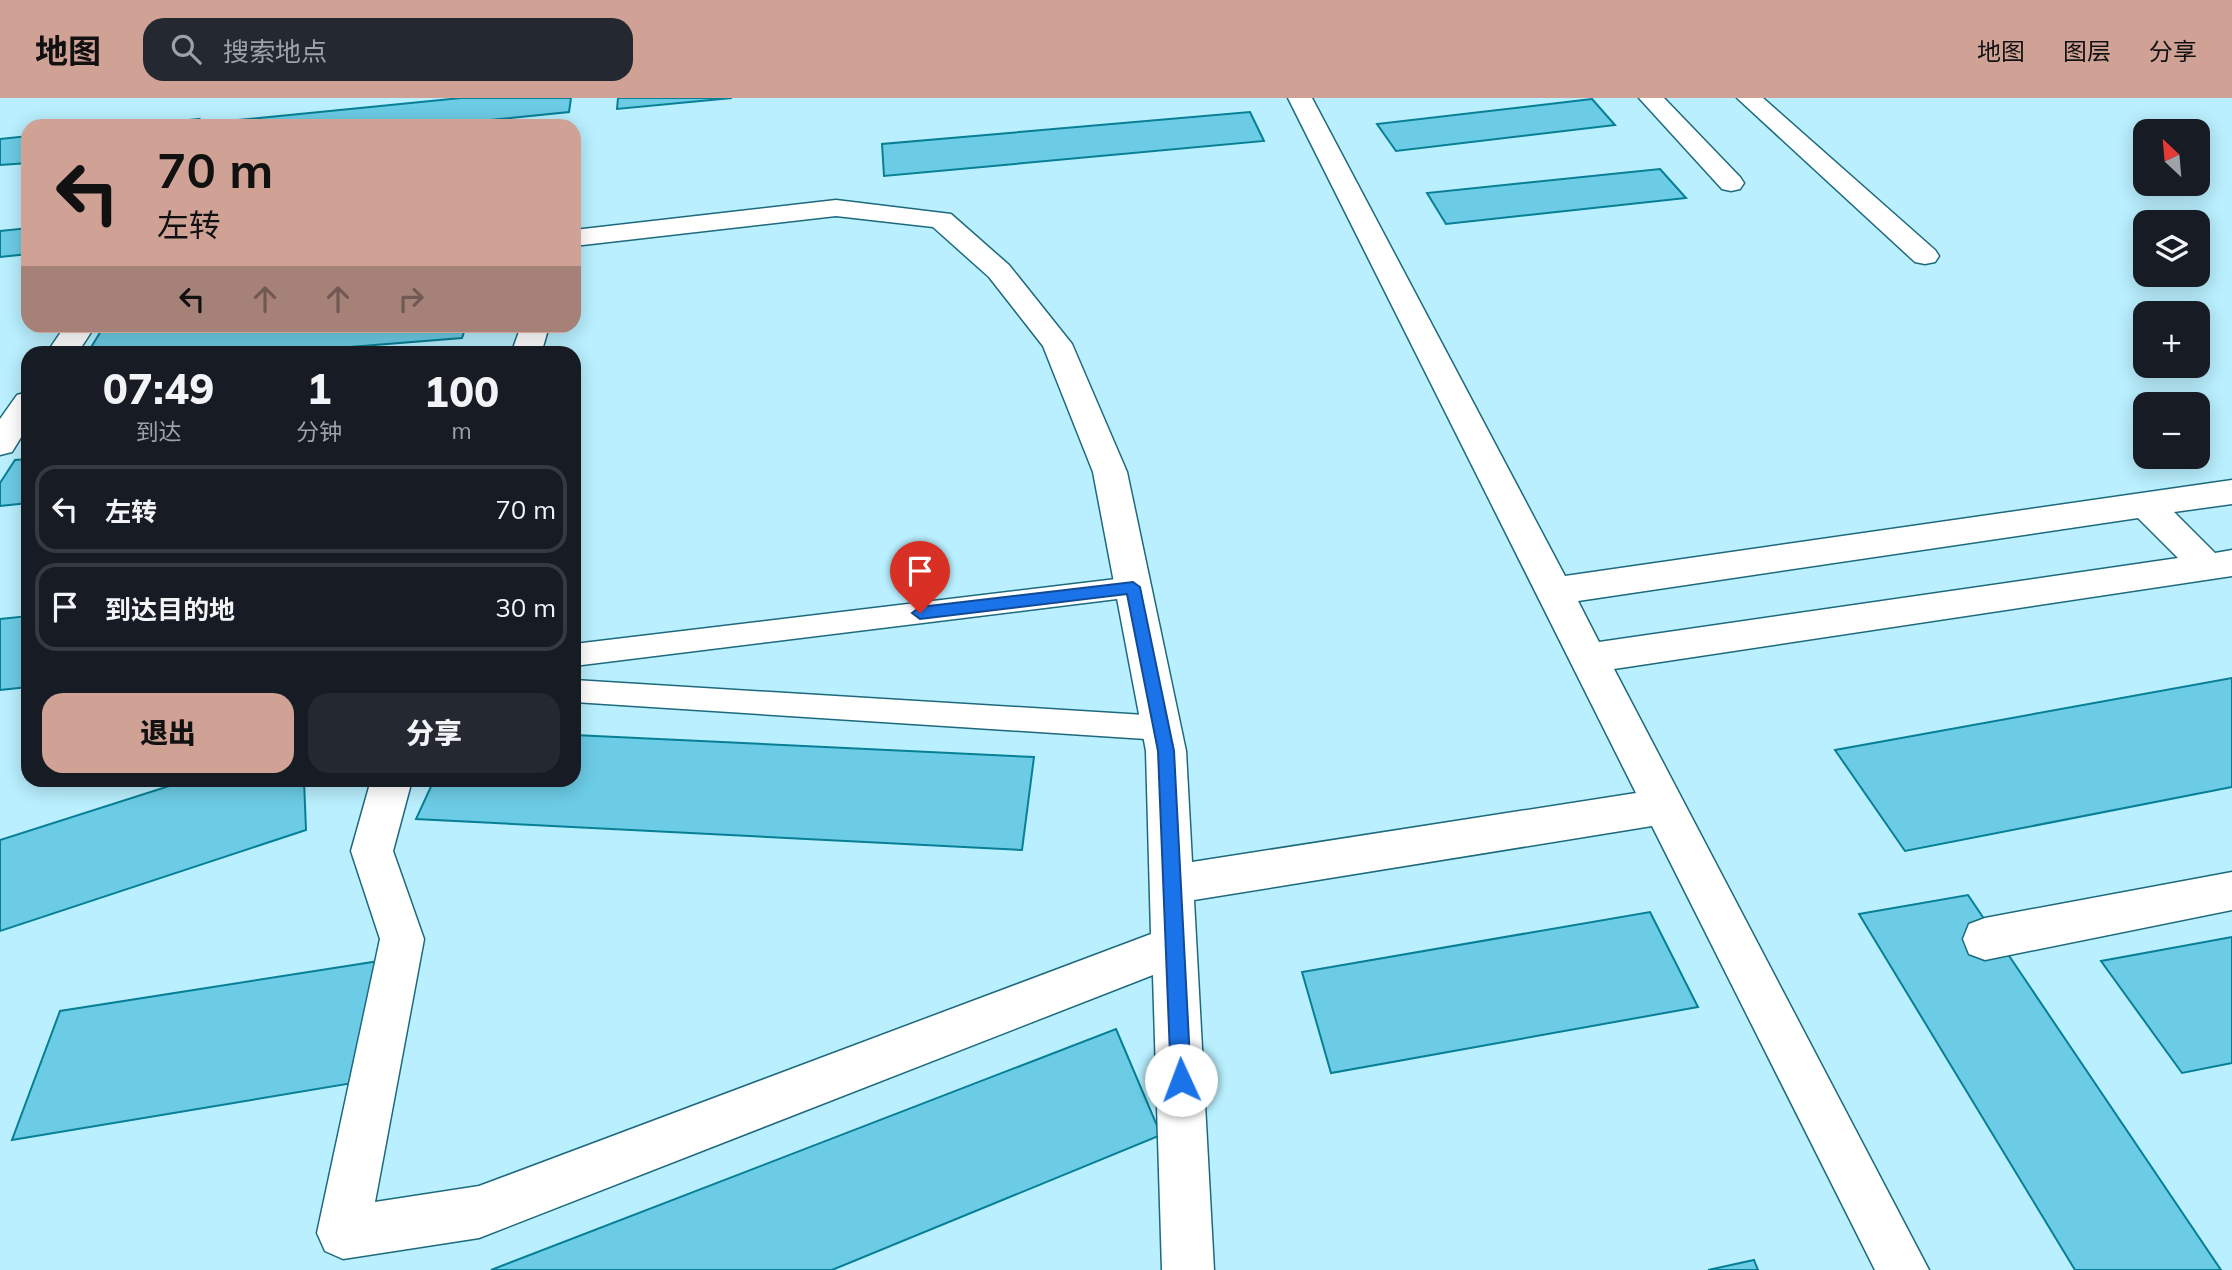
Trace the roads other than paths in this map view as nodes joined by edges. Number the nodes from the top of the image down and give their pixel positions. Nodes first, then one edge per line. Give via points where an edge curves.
1 (1300, 98) edge
2 (1651, 98) edge
3 (1749, 98) edge
4 (1731, 183) dead end
5 (581, 237) edge
6 (1925, 256) dead end
7 (21, 412) edge
8 (0, 444) edge
9 (2232, 492) edge
10 (2146, 505) junction
11 (2220, 565) edge
12 (1133, 587) junction
13 (1554, 591) junction
14 (581, 654) edge
15 (1588, 658) junction
16 (581, 691) edge
17 (1161, 728) junction
18 (390, 787) edge
19 (1664, 806) junction
20 (1174, 884) junction
21 (2232, 891) edge
22 (1985, 939) dead end
23 (1176, 945) junction
24 (1188, 1270) edge
25 (1903, 1270) edge

1 - 13 street
2 - 4 street
3 - 6 street
5 - 12 street via 836,208 940,220 999,271 1057,344 1110,472
7 - 8 street
9 - 10 street
10 - 11 street
10 - 13 street
11 - 15 street
12 - 14 lane
12 - 17 street
13 - 15 street
15 - 19 street
16 - 17 lane
17 - 20 street
18 - 23 street via 372,851 401,939 344,1233 479,1212
19 - 20 street
19 - 25 street
20 - 23 street
21 - 22 street
23 - 24 street

